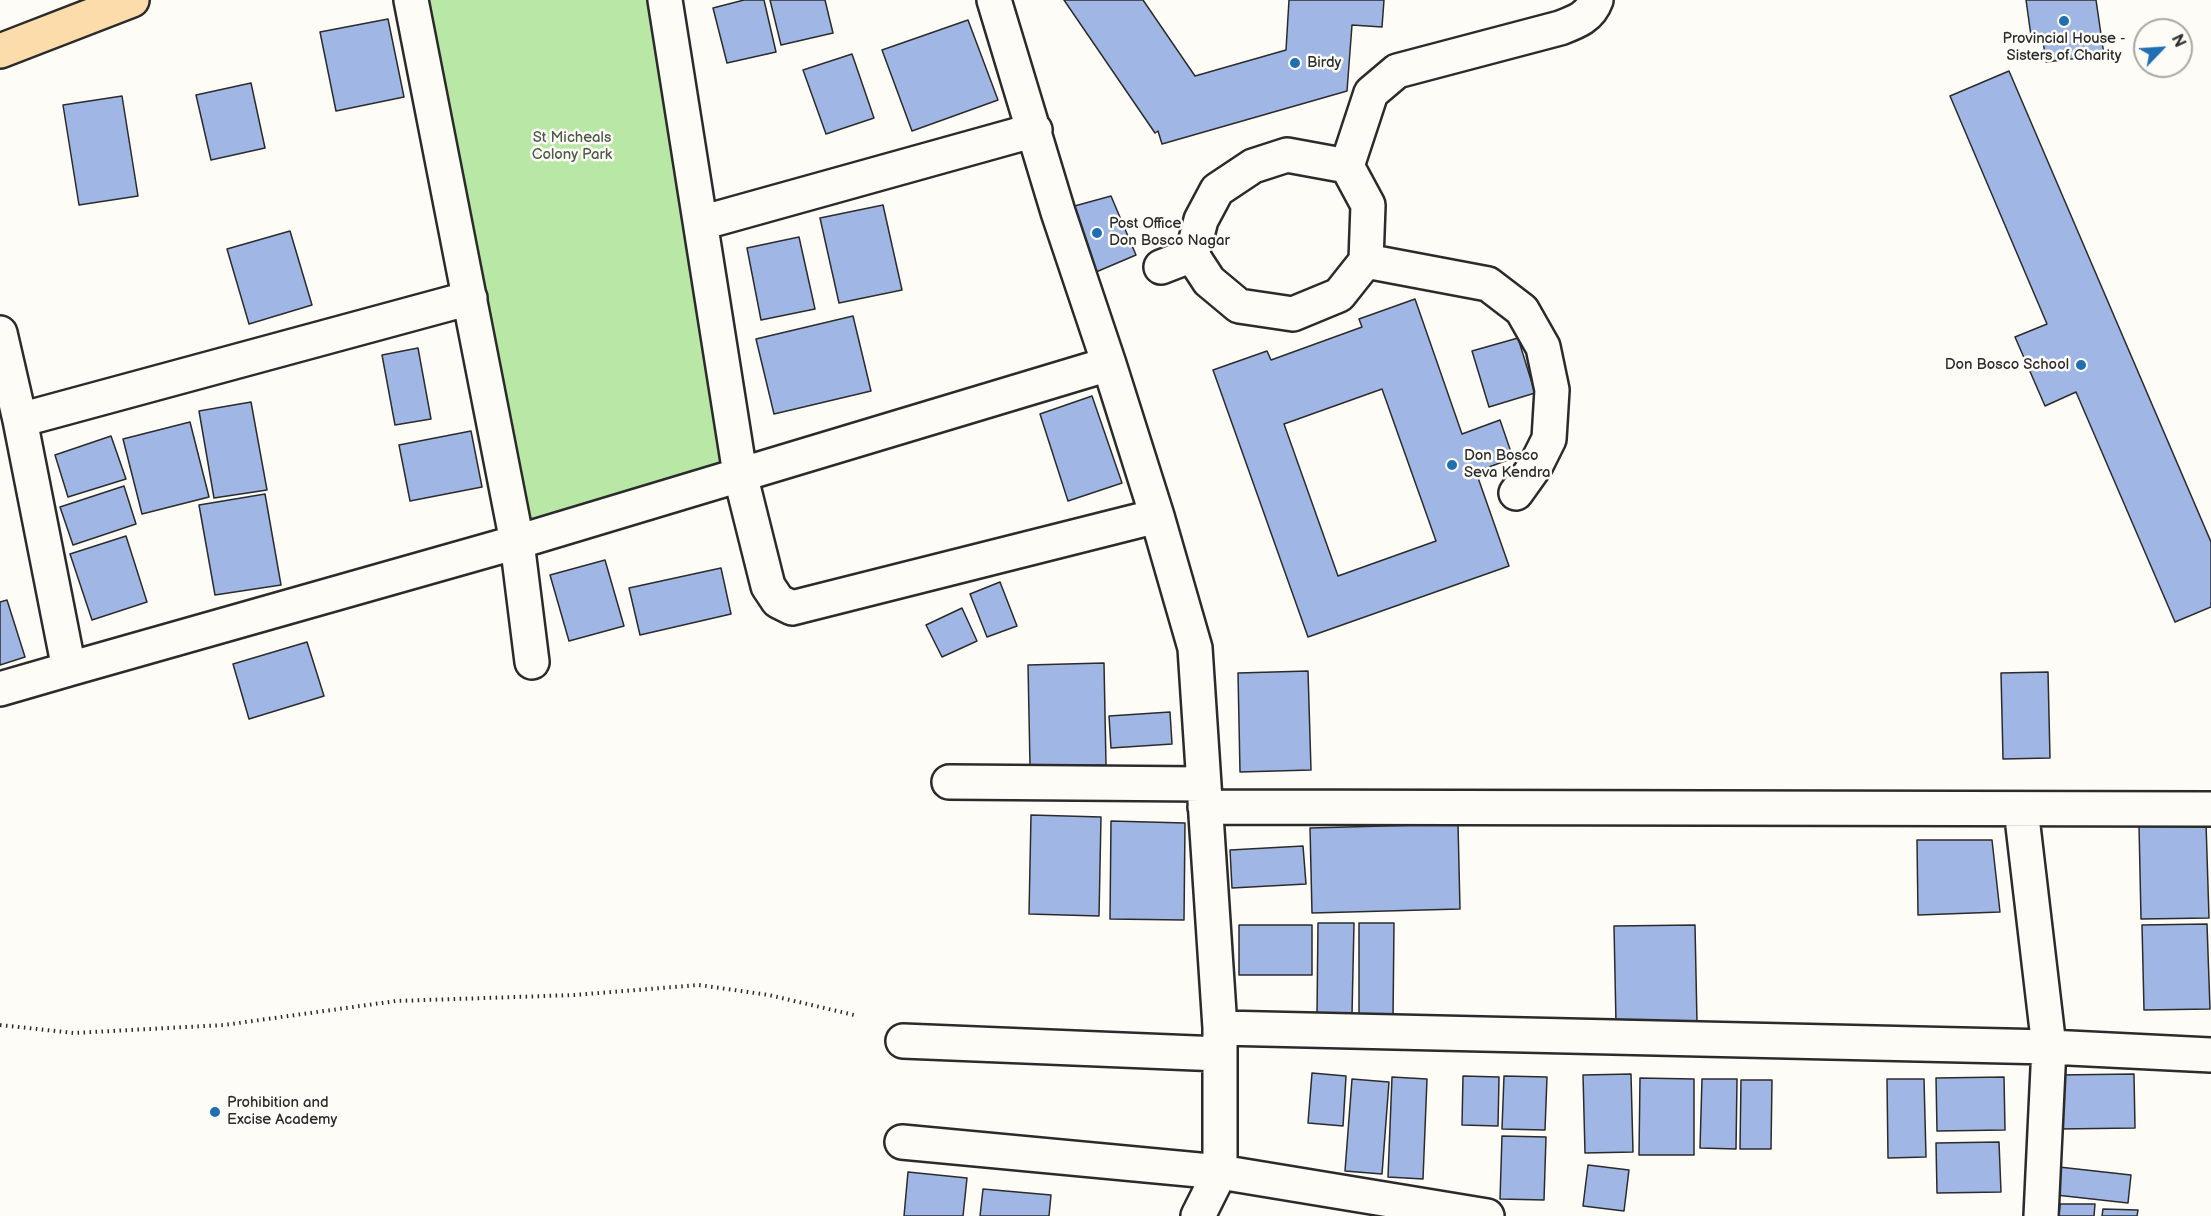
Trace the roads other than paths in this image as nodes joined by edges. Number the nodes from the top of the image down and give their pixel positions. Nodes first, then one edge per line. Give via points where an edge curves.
1 (132, 0) edge
2 (411, 0) edge
3 (665, 0) edge
4 (994, 0) edge
5 (1596, 0) edge
6 (0, 51) edge
7 (1035, 130) junction
8 (1347, 166) junction
9 (700, 223) junction
10 (1192, 255) junction
11 (1366, 261) junction
12 (1161, 267) dead end
13 (470, 298) junction
14 (0, 333) edge
15 (1109, 364) junction
16 (20, 420) junction
17 (740, 474) junction
18 (1516, 493) dead end
19 (1157, 516) junction
20 (517, 542) junction
21 (532, 662) dead end
22 (69, 669) junction
23 (0, 689) edge
24 (949, 782) dead end
25 (1204, 795) junction
26 (2021, 809) junction
27 (2211, 809) edge
28 (903, 1041) dead end
29 (1220, 1041) junction
30 (2049, 1047) junction
31 (2211, 1055) edge
32 (902, 1142) dead end
33 (1220, 1172) junction
34 (1198, 1216) edge
35 (1487, 1216) edge
36 (2041, 1216) edge

1 - 6 main road
2 - 13 street
3 - 9 street
4 - 7 street
5 - 8 street via 1593,10 1560,28 1397,71 1371,93
7 - 9 street
7 - 15 street
8 - 10 street via 1287,155 1253,166 1217,190 1201,220
8 - 11 street via 1368,205
9 - 17 street
10 - 11 street via 1209,281 1239,306 1293,314 1339,295
10 - 12 street
11 - 18 street via 1488,284 1522,310 1543,347 1552,390 1550,439
13 - 16 street
13 - 20 street
14 - 16 street
15 - 17 street
15 - 19 street
16 - 22 street
17 - 19 street via 768,586 778,601 792,608
17 - 20 street
19 - 25 street via 1195,648
20 - 21 street
20 - 22 street
22 - 23 street
24 - 25 street
25 - 26 street
25 - 29 street
26 - 27 street
26 - 30 street
28 - 29 street
29 - 30 street
29 - 33 street
30 - 31 street
30 - 36 street
32 - 33 street
33 - 34 street
33 - 35 street

